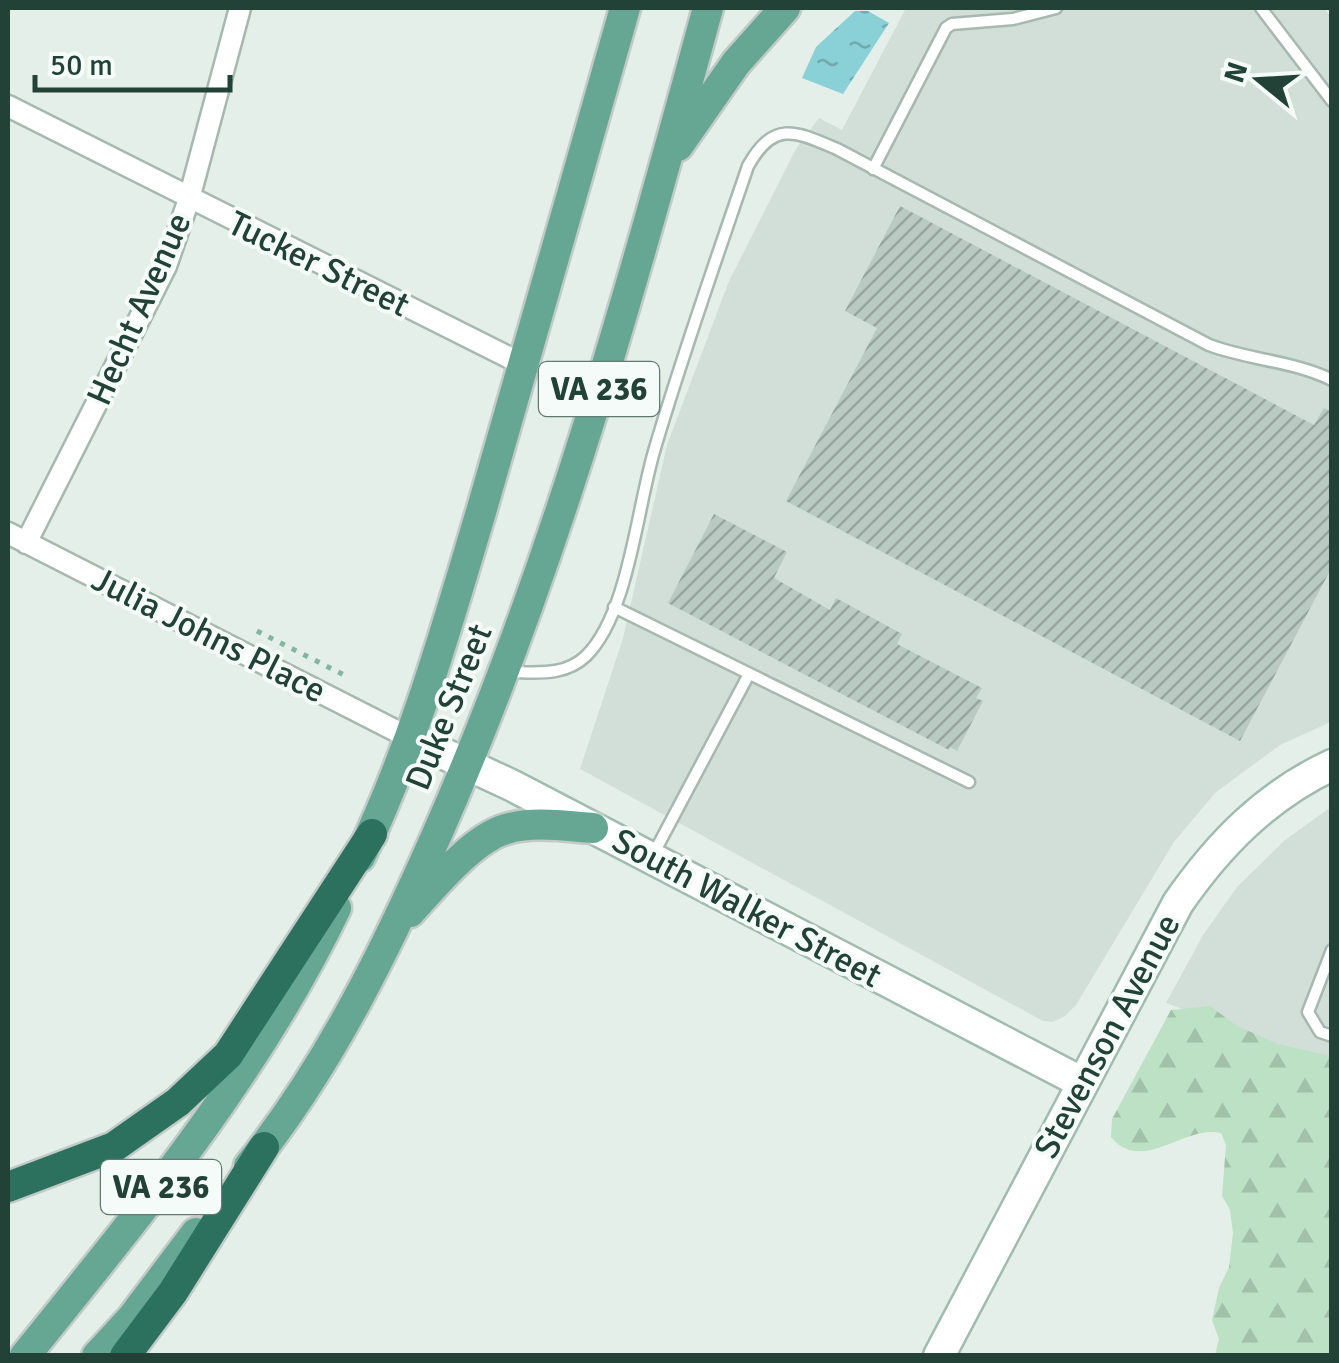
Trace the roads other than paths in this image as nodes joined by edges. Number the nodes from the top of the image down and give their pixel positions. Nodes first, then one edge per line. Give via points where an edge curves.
1 (240, 8) edge
2 (625, 8) edge
3 (708, 8) edge
4 (785, 8) edge
5 (1056, 8) edge
6 (1261, 8) edge
7 (1332, 101) edge
8 (8, 106) edge
9 (665, 165) junction
10 (873, 168) junction
11 (188, 199) junction
12 (524, 365) junction
13 (1332, 380) edge
14 (17, 538) edge
15 (614, 607) junction
16 (506, 672) junction
17 (749, 674) junction
18 (410, 738) junction
19 (468, 764) junction
20 (1332, 764) edge
21 (968, 782) dead end
22 (593, 828) junction
23 (372, 834) junction
24 (652, 858) junction
25 (394, 928) junction
26 (1332, 950) edge
27 (1332, 1036) edge
28 (1082, 1082) junction
29 (264, 1147) junction
30 (8, 1188) edge
31 (25, 1356) edge
32 (98, 1356) edge
33 (125, 1356) edge
34 (939, 1356) edge

1 - 11 street, Hecht Avenue
2 - 12 main road, Duke Street / VA 236
3 - 9 main road, Duke Street / VA 236
4 - 9 main road via 736,63
5 - 10 lane via 946,28
6 - 7 lane
8 - 11 street, Tucker Street
9 - 16 main road, Duke Street / VA 236
10 - 13 lane via 1199,340
10 - 15 lane via 802,134 780,133 756,150 658,436
11 - 12 street, Tucker Street
11 - 14 street, Hecht Avenue via 166,266
12 - 18 main road, Duke Street / VA 236
14 - 18 street, Julia Johns Place
15 - 16 lane via 598,641 574,666
15 - 17 lane
16 - 19 main road, Duke Street / VA 236
17 - 21 lane
17 - 24 lane
18 - 19 street, South Walker Street
18 - 23 main road, Duke Street / VA 236
19 - 22 street, South Walker Street
19 - 25 main road, Duke Street / VA 236
20 - 28 street, Stevenson Avenue via 1258,811 1203,867
22 - 24 street, South Walker Street
22 - 25 main road via 537,825 488,838
23 - 30 highway via 228,1055 114,1148
23 - 31 main road, Duke Street / VA 236 via 304,971 208,1120
24 - 28 street, South Walker Street
25 - 29 main road, Duke Street / VA 236 via 360,996
26 - 27 lane via 1308,1012 1320,1032
28 - 34 street, Stevenson Avenue
29 - 32 main road, Duke Street / VA 236
29 - 33 highway

